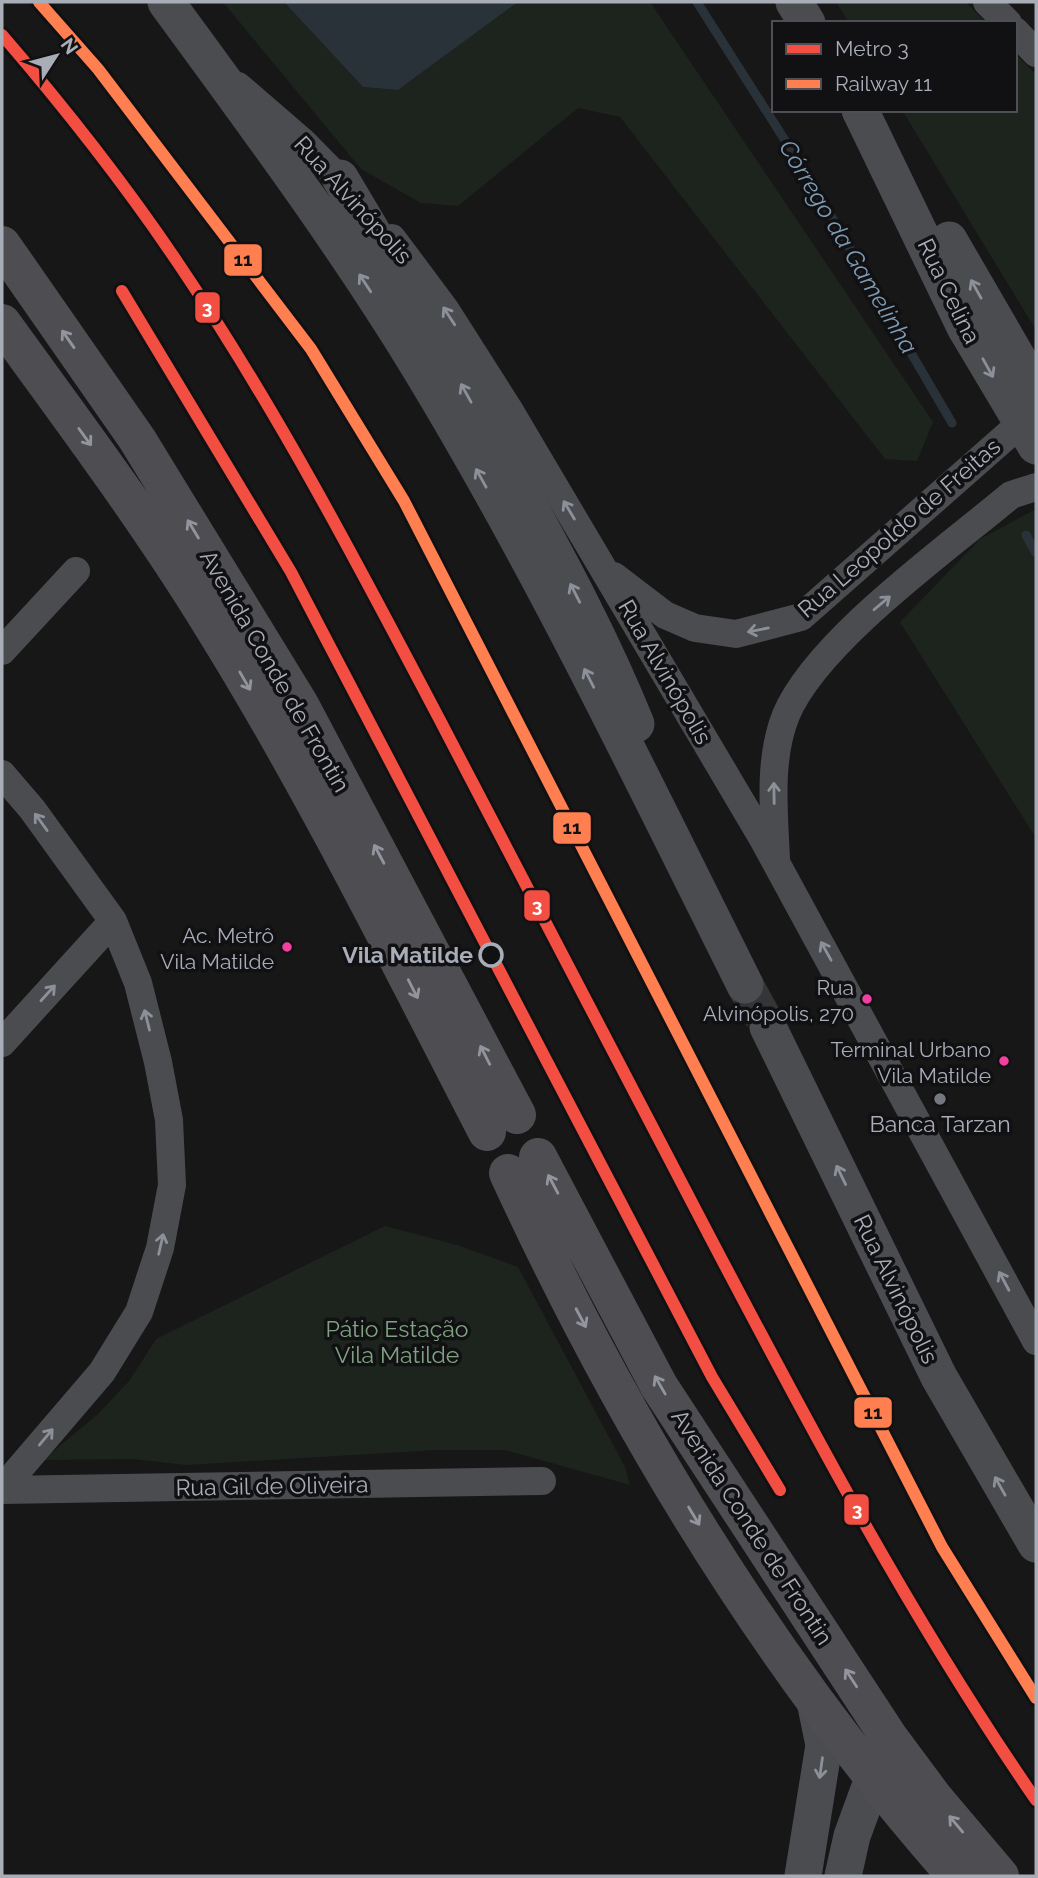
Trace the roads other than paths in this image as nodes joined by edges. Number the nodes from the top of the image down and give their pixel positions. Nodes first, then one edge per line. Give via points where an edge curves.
1 (166, 2) edge
2 (794, 2) edge
3 (988, 2) edge
4 (806, 21) edge
5 (1005, 21) edge
6 (1017, 33) edge
7 (1036, 53) edge
8 (211, 63) junction
9 (866, 120) edge
10 (340, 178) junction
11 (2, 245) edge
12 (2, 323) edge
13 (1036, 390) edge
14 (1031, 427) edge
15 (1036, 487) edge
16 (604, 568) junction
17 (76, 571) dead end
18 (2, 652) edge
19 (2, 774) edge
20 (677, 848) junction
21 (776, 862) junction
22 (113, 921) junction
23 (745, 985) tunnel mouth
24 (768, 1027) tunnel mouth
25 (2, 1043) edge
26 (1036, 1341) edge
27 (542, 1481) dead end
28 (2, 1490) edge
29 (1036, 1544) edge
30 (815, 1701) junction
31 (888, 1735) junction
32 (873, 1778) junction
33 (803, 1876) edge
34 (843, 1876) edge
35 (956, 1876) edge
36 (1000, 1876) edge

1 - 8 street, Rua Alvinópolis
2 - 4 street
3 - 5 street
6 - 7 street
8 - 10 street, Rua Alvinópolis
20 -> 8 street, Rua Alvinópolis via 544,591 418,366 281,156
13 -> 9 street, Rua Celina via 918,184
9 -> 14 street, Rua Celina via 965,327
16 -> 10 street, Rua Alvinópolis via 445,309
20 -> 10 street via 648,754 617,676 445,355
12 -> 11 highway, Avenida Conde de Frontin via 134,503 211,622 363,892 502,1124 300,705 137,439
14 -> 16 street, Rua Leopoldo de Freitas via 801,617 774,626 736,634 695,628 665,615
21 -> 15 street, Rua Leopoldo de Freitas via 774,772 786,716 807,680 880,604 1011,495
16 - 21 street, Rua Alvinópolis
17 - 18 street
22 -> 19 street
20 - 23 street, Rua Alvinópolis
26 -> 21 street, Rua Alvinópolis
25 -> 22 street
28 -> 22 street via 102,1372 139,1312 160,1248 172,1185 169,1120 138,983
29 -> 24 street, Rua Alvinópolis via 939,1377
27 - 28 street, Rua Gil de Oliveira
31 -> 30 highway, Avenida Conde de Frontin via 659,1386 523,1165 639,1427 741,1594
30 - 32 highway, Avenida Conde de Frontin
30 -> 33 street via 824,1745
31 - 32 street
36 -> 31 highway, Avenida Conde de Frontin
32 - 34 street
32 - 35 highway, Avenida Conde de Frontin

